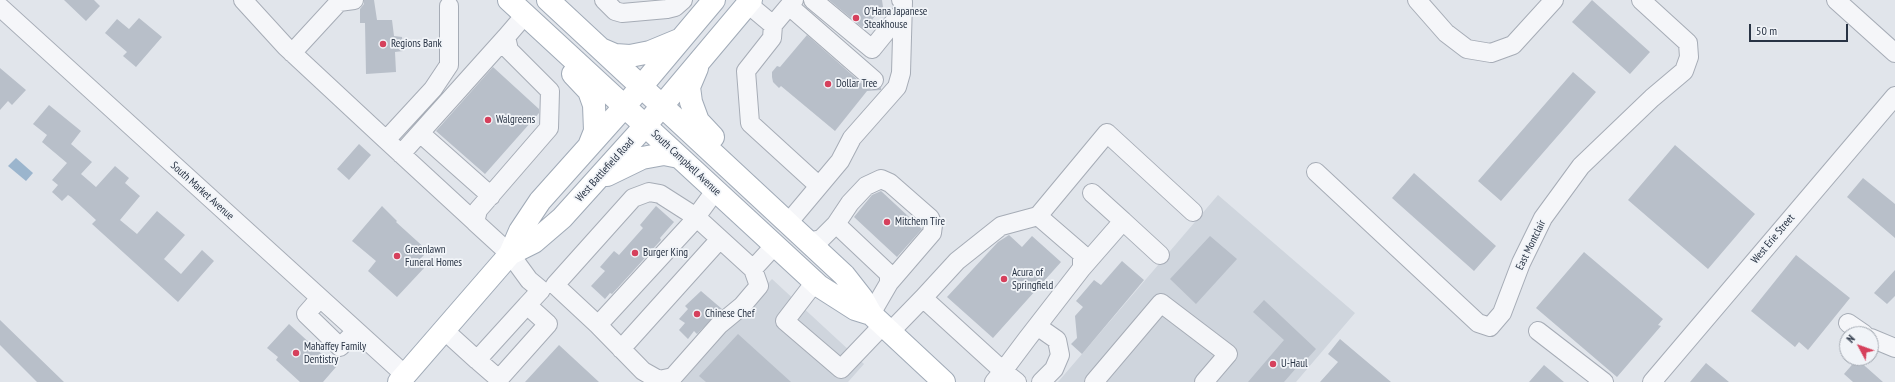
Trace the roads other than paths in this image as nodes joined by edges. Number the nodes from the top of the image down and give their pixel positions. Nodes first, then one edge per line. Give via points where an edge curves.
1 (243, 0) edge
2 (354, 0) edge
3 (508, 0) edge
4 (548, 0) edge
5 (604, 0) edge
6 (683, 0) edge
7 (714, 0) edge
8 (813, 0) edge
9 (1417, 0) edge
10 (1554, 0) edge
11 (1641, 0) edge
12 (1836, 0) edge
13 (452, 2) edge
14 (749, 2) edge
15 (791, 3) edge
16 (902, 6) edge
17 (0, 7) edge
18 (524, 16) junction
19 (773, 25) junction
20 (506, 37) junction
21 (682, 39) junction
22 (601, 49) junction
23 (292, 53) junction
24 (1895, 53) edge
25 (702, 58) junction
26 (641, 87) junction
27 (1895, 96) edge
28 (662, 105) junction
29 (624, 107) junction
30 (876, 111) junction
31 (645, 126) junction
32 (420, 133) junction
33 (386, 140) junction
34 (589, 146) junction
35 (401, 154) junction
36 (679, 157) junction
37 (1316, 172) dead end
38 (597, 180) junction
39 (819, 186) junction
40 (715, 190) junction
41 (1092, 193) dead end
42 (491, 196) junction
43 (1193, 212) dead end
44 (1038, 216) junction
45 (696, 217) junction
46 (785, 220) junction
47 (1123, 221) junction
48 (475, 222) junction
49 (836, 224) junction
50 (720, 239) junction
51 (809, 242) junction
52 (775, 245) junction
53 (510, 254) junction
54 (1160, 255) dead end
55 (1082, 268) junction
56 (753, 269) junction
57 (815, 282) junction
58 (889, 283) junction
59 (548, 288) junction
60 (923, 298) junction
61 (527, 305) junction
62 (1848, 323) dead end
63 (881, 324) junction
64 (598, 325) junction
65 (1037, 326) junction
66 (1852, 326) edge
67 (444, 330) junction
68 (1538, 331) dead end
69 (1879, 341) edge
70 (621, 348) junction
71 (1895, 348) edge
72 (477, 360) junction
73 (998, 376) edge
74 (402, 379) edge
75 (944, 382) edge
76 (1017, 382) edge
77 (1041, 382) edge
78 (1094, 382) edge
79 (1204, 382) edge
80 (1603, 382) edge
81 (1652, 382) edge

1 - 23 street
2 - 23 street via 339,2
3 - 18 main road, South Campbell Avenue
4 - 22 main road, South Campbell Avenue
5 - 6 street via 615,12 622,13 667,10
7 - 21 main road, West Battlefield Road
8 - 16 street via 872,49
9 - 10 street via 1446,33 1467,49 1491,53 1513,45
11 - 37 street, East Montclair via 1688,43 1689,57 1684,72 1652,98 1581,166 1543,218 1521,263 1502,313 1490,327 1478,323
12 - 24 street
13 - 33 street via 449,65 433,89
14 - 19 street
14 - 25 main road, West Battlefield Road
15 - 19 street
15 - 30 street via 874,85
16 - 30 street via 901,73 896,87
17 - 74 street, South Market Avenue via 356,331
18 - 20 street
18 - 29 main road, South Campbell Avenue
18 - 34 main road via 535,35 589,91 594,105 595,121 595,131
19 - 39 street via 772,38 746,71 750,123
20 - 32 street
20 - 42 street via 509,50 550,91 549,128
21 - 22 main road via 650,52 630,56 615,55
21 - 26 main road, West Battlefield Road
22 - 26 main road, South Campbell Avenue
23 - 33 street
25 - 28 main road, West Battlefield Road
25 - 46 main road via 690,87 694,114 704,128 758,181
26 - 28 main road, South Campbell Avenue
26 - 29 main road, West Battlefield Road
27 - 81 street, West Erie Street
28 - 31 main road, West Battlefield Road
28 - 46 main road, South Campbell Avenue
29 - 31 main road, South Campbell Avenue
29 - 34 main road, West Battlefield Road
30 - 39 street via 852,138 840,161
31 - 36 main road, South Campbell Avenue
31 - 38 main road, West Battlefield Road
32 - 35 street
32 - 42 street
33 - 35 street
34 - 53 main road, West Battlefield Road via 540,201 520,231
35 - 48 street
36 - 38 main road via 664,154 642,158
36 - 40 main road, South Campbell Avenue
38 - 53 main road, West Battlefield Road via 562,218 534,242
39 - 46 street
40 - 45 street
40 - 52 main road, South Campbell Avenue
41 - 47 street
42 - 48 street via 478,210
43 - 44 street via 1107,133
44 - 55 street via 1082,254
44 - 60 street via 1001,226 957,261
45 - 50 street
45 - 59 street via 660,194 649,192 634,198
45 - 64 street
46 - 51 main road, South Campbell Avenue
47 - 54 street
47 - 55 street
48 - 53 street
49 - 51 street via 821,239
49 - 58 street via 889,274
49 - 58 street via 859,192 881,179 890,182 930,218 933,225 932,233
50 - 56 street
50 - 70 street
51 - 63 main road, South Campbell Avenue via 844,275
52 - 56 street
52 - 57 main road, South Campbell Avenue
53 - 59 street via 529,280
53 - 67 main road, West Battlefield Road
55 - 65 street
56 - 70 street via 759,286 742,306 719,325 673,378 659,380 643,371
57 - 63 main road, South Campbell Avenue
57 - 63 street via 785,321 841,369
58 - 63 street
59 - 61 street
59 - 64 street
60 - 63 street
60 - 73 street
61 - 72 street
61 - 72 street via 548,324 499,379
62 - 66 street
63 - 75 main road, South Campbell Avenue
64 - 70 street
65 - 73 street
65 - 77 street via 1057,340 1060,355 1054,369
67 - 72 street
67 - 74 main road, West Battlefield Road
68 - 80 street
69 - 71 street
73 - 76 street
78 - 79 street via 1161,302 1228,354

